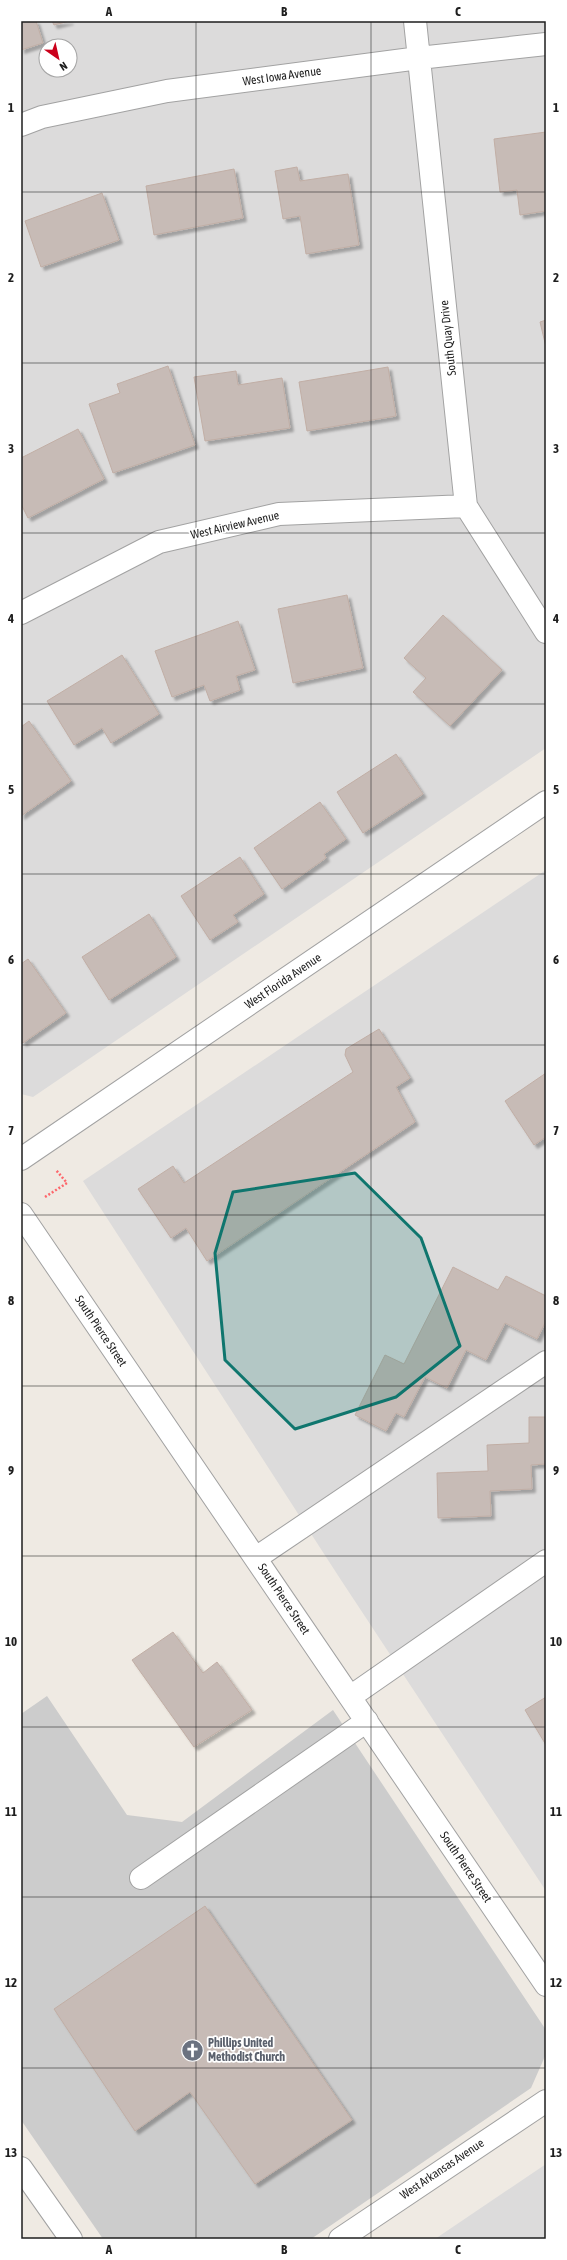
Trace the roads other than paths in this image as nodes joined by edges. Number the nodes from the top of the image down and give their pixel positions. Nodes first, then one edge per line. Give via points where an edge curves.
1 (415, 21) edge
2 (546, 44) edge
3 (419, 58) junction
4 (21, 125) edge
5 (466, 506) junction
6 (21, 613) edge
7 (546, 632) edge
8 (546, 802) edge
9 (21, 1159) edge
10 (21, 1214) edge
11 (546, 1362) edge
12 (256, 1558) junction
13 (546, 1561) edge
14 (350, 1697) junction
15 (366, 1721) junction
16 (141, 1878) dead end
17 (546, 1984) edge
18 (546, 2101) edge
19 (21, 2168) edge
20 (71, 2239) edge
21 (340, 2239) edge

1 - 3 street, South Quay Drive
2 - 3 street, West Iowa Avenue
3 - 4 street, West Iowa Avenue via 167,91 42,117
3 - 5 street, South Quay Drive
5 - 6 street, West Airview Avenue via 279,514 159,542
5 - 7 street, South Quay Drive
8 - 9 street, West Florida Avenue
10 - 12 street, South Pierce Street
11 - 12 street
12 - 14 street, South Pierce Street
13 - 14 street
14 - 15 street, South Pierce Street
15 - 16 street
15 - 17 street, South Pierce Street
18 - 21 street, West Arkansas Avenue
19 - 20 street

